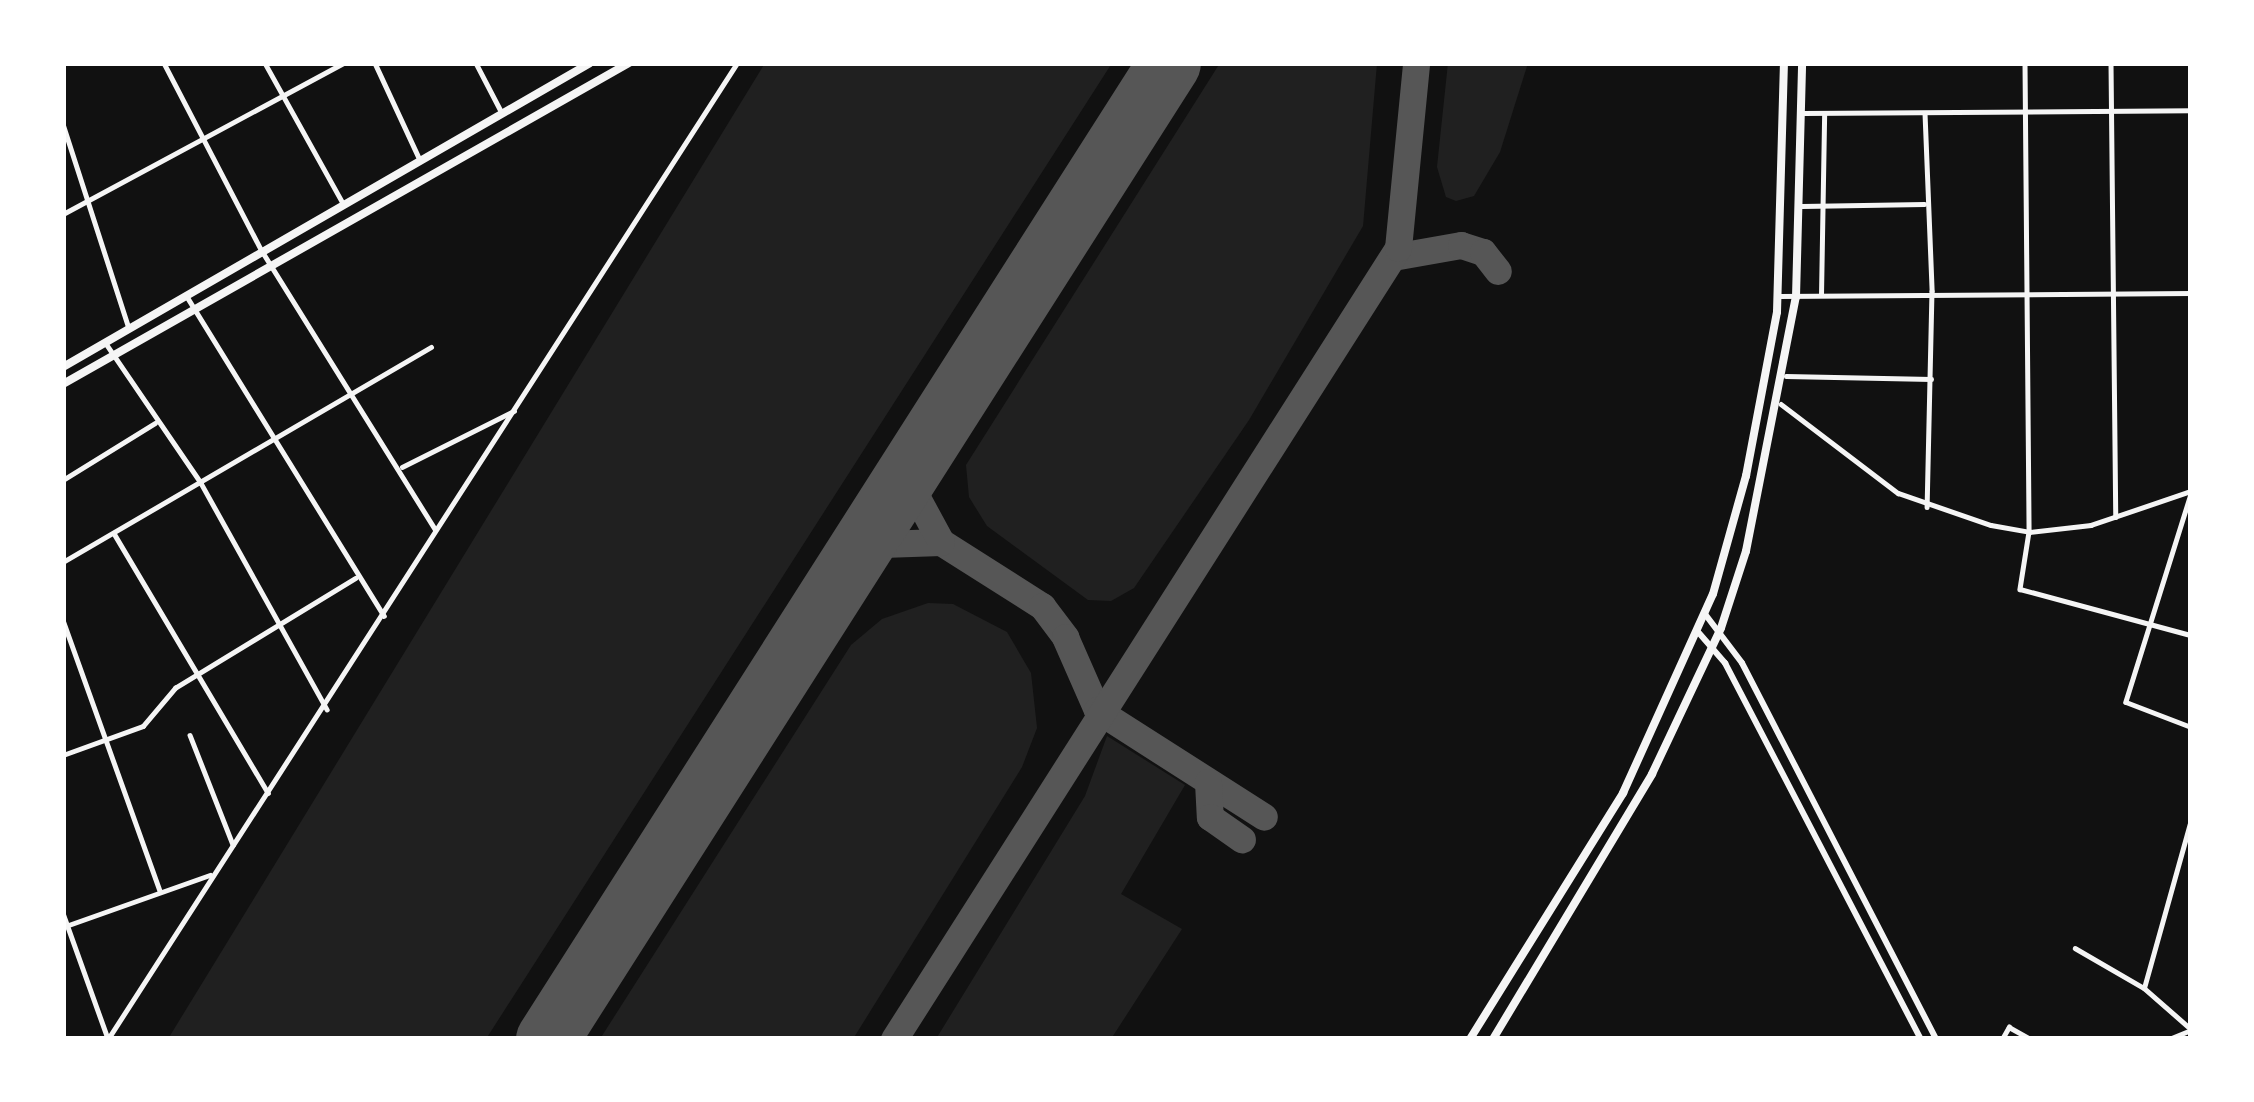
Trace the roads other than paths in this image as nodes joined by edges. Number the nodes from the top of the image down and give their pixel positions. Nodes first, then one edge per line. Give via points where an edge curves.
1 (164, 63) edge
2 (266, 63) edge
3 (343, 63) edge
4 (375, 63) edge
5 (476, 63) edge
6 (628, 63) edge
7 (737, 63) edge
8 (1784, 63) edge
9 (1802, 63) edge
10 (2025, 63) edge
11 (2111, 63) edge
12 (583, 65) edge
13 (284, 97) junction
14 (2111, 109) junction
15 (2027, 110) junction
16 (2191, 110) edge
17 (502, 112) junction
18 (1802, 113) junction
19 (1924, 113) junction
20 (1824, 115) junction
21 (63, 124) edge
22 (202, 145) junction
23 (420, 160) junction
24 (91, 203) junction
25 (343, 203) junction
26 (1924, 204) junction
27 (1824, 205) junction
28 (1802, 206) junction
29 (63, 214) edge
30 (262, 251) junction
31 (270, 264) junction
32 (1932, 291) junction
33 (2025, 291) junction
34 (2191, 293) edge
35 (186, 295) junction
36 (1779, 296) junction
37 (2116, 296) junction
38 (1796, 297) junction
39 (1821, 297) junction
40 (193, 307) junction
41 (129, 328) junction
42 (106, 341) junction
43 (430, 347) dead end
44 (111, 352) junction
45 (63, 367) edge
46 (1786, 376) junction
47 (1930, 379) junction
48 (63, 384) edge
49 (354, 389) junction
50 (1781, 404) junction
51 (516, 410) junction
52 (155, 423) junction
53 (270, 442) junction
54 (402, 467) junction
55 (63, 480) edge
56 (201, 483) junction
57 (2191, 492) edge
58 (1927, 507) junction
59 (2116, 517) junction
60 (435, 530) junction
61 (114, 532) junction
62 (2029, 532) junction
63 (63, 562) edge
64 (355, 578) junction
65 (1705, 614) junction
66 (384, 616) junction
67 (63, 620) edge
68 (278, 622) junction
69 (2153, 623) junction
70 (1721, 628) junction
71 (1699, 633) junction
72 (2191, 635) edge
73 (1713, 644) junction
74 (196, 674) junction
75 (327, 709) junction
76 (2191, 727) edge
77 (190, 735) dead end
78 (104, 742) junction
79 (63, 755) edge
80 (268, 793) junction
81 (2191, 820) edge
82 (232, 845) junction
83 (212, 874) junction
84 (160, 891) junction
85 (63, 913) edge
86 (65, 926) edge
87 (2074, 948) dead end
88 (2144, 988) junction
89 (2191, 1030) edge
90 (108, 1039) edge
91 (1470, 1039) edge
92 (1493, 1039) edge
93 (1921, 1039) edge
94 (1936, 1039) edge
95 (2002, 1039) edge
96 (2031, 1039) edge
97 (2169, 1039) edge

1 - 22 street
2 - 13 street
3 - 13 street
4 - 23 street
5 - 17 street
6 - 31 main road
7 - 51 street
8 - 36 main road
9 - 18 main road
10 - 15 street
11 - 14 street
12 - 17 main road
13 - 22 street
13 - 25 street
14 - 15 street
14 - 16 street
14 - 37 street
15 - 19 street
15 - 33 street
17 - 23 main road
18 - 20 street
18 - 28 main road
19 - 20 street
19 - 26 street
20 - 27 street
21 - 24 street
22 - 24 street
22 - 30 street
23 - 25 main road
24 - 29 street
24 - 41 street
25 - 30 main road
26 - 27 street
26 - 32 street
27 - 28 street
27 - 39 street
28 - 38 main road
30 - 31 street
30 - 35 main road
31 - 40 main road
31 - 49 street
32 - 33 street
32 - 39 street
32 - 47 street
33 - 37 street
33 - 62 street
34 - 37 street
35 - 40 street
35 - 41 main road
36 - 38 street
36 - 65 main road via 1767,375
37 - 59 street
38 - 39 street
38 - 46 main road
40 - 44 main road
40 - 53 street
41 - 42 main road
42 - 44 street
42 - 45 main road
43 - 49 street
44 - 48 main road
44 - 52 street
46 - 47 street
46 - 50 main road
47 - 58 street
49 - 53 street
49 - 54 street
50 - 58 street
50 - 70 main road
51 - 54 street
51 - 60 street
52 - 55 street
52 - 56 street
53 - 56 street
53 - 64 street
54 - 60 street
56 - 61 street
56 - 68 street
57 - 59 street
57 - 69 street
58 - 62 street
59 - 62 street
60 - 66 street
61 - 63 street
61 - 74 street
62 - 69 street via 2022,592
64 - 66 street
64 - 68 street
65 - 70 street
65 - 71 main road
66 - 75 street
67 - 78 street
68 - 74 street
68 - 75 street
69 - 72 street
69 - 76 street via 2126,702
70 - 73 main road
70 - 94 street
71 - 73 street
71 - 91 main road via 1606,824
73 - 92 main road via 1621,833
73 - 93 street
74 - 78 street via 142,726
74 - 80 street
75 - 80 street
77 - 82 street
78 - 79 street
78 - 84 street
80 - 82 street
81 - 88 street
82 - 83 street
83 - 84 street
83 - 90 street
84 - 86 street
85 - 86 street
86 - 90 street
87 - 88 street
88 - 89 street
89 - 97 street
95 - 96 street via 2009,1027

